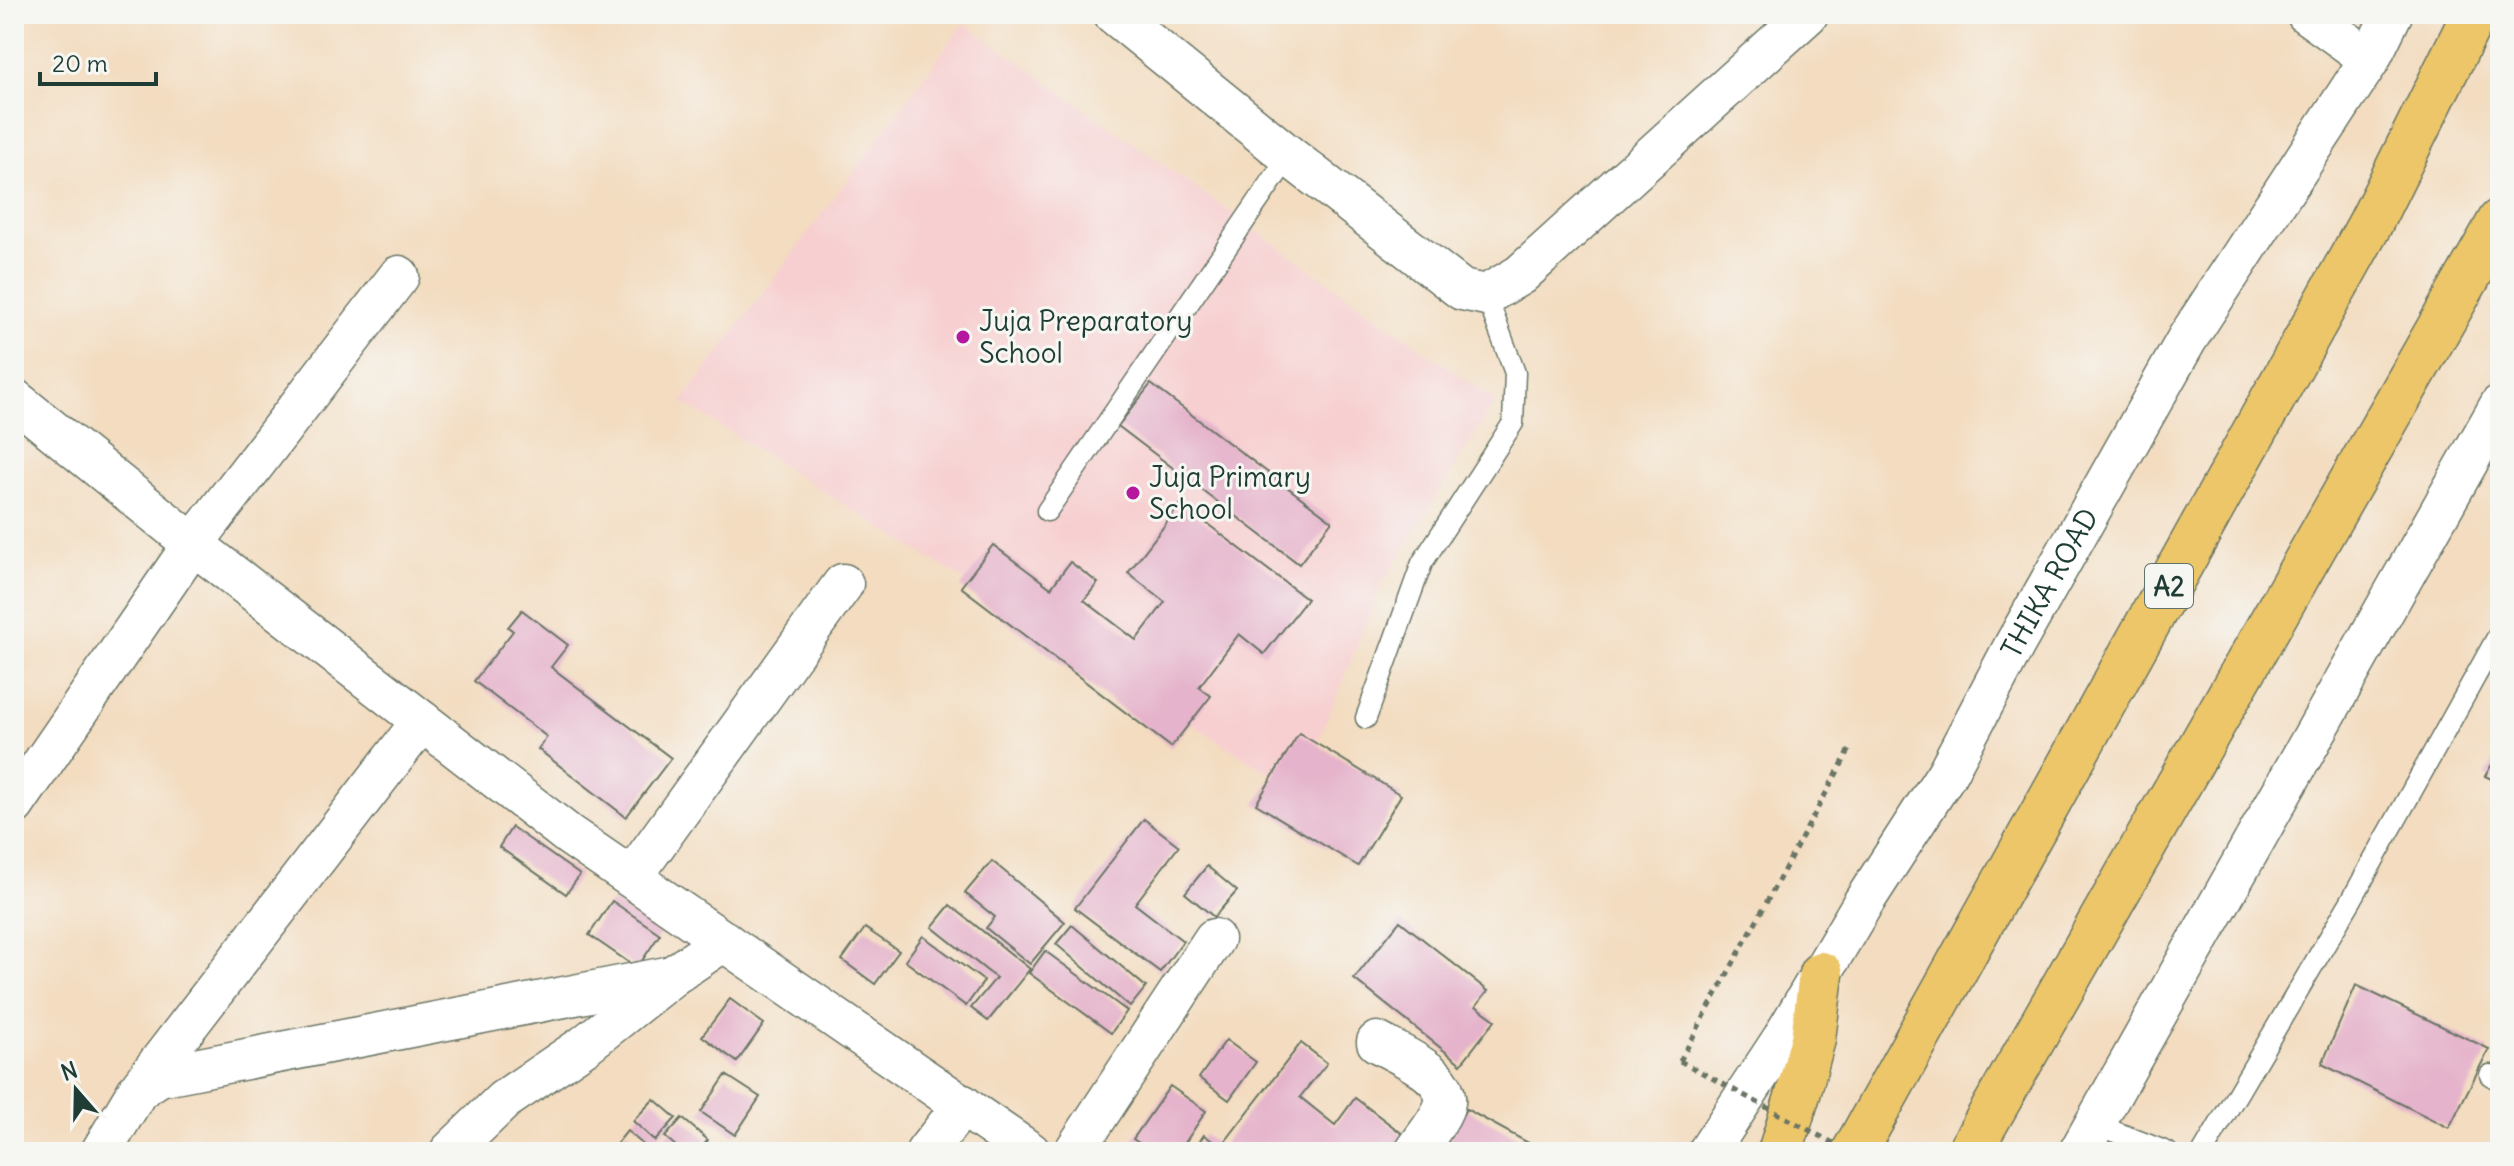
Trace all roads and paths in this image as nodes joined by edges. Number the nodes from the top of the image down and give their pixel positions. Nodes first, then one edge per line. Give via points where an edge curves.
1 (1114, 14) edge
2 (1808, 14) edge
3 (2307, 14) edge
4 (2392, 14) edge
5 (2474, 14) edge
6 (2370, 59) junction
7 (1289, 156) junction
8 (2500, 221) edge
9 (399, 276) dead end
10 (1486, 295) junction
11 (14, 399) edge
12 (2498, 413) edge
13 (1047, 511) dead end
14 (193, 544) junction
15 (843, 584) dead end
16 (2500, 632) edge
17 (1366, 718) dead end
18 (422, 721) junction
19 (1850, 749) dead end
20 (14, 805) edge
21 (632, 877) junction
22 (1214, 939) dead end
23 (724, 941) junction
24 (1821, 974) junction
25 (672, 976) junction
26 (1377, 1042) dead end
27 (138, 1090) junction
28 (963, 1105) junction
29 (2087, 1138) edge
30 (101, 1152) edge
31 (450, 1152) edge
32 (926, 1152) edge
33 (1030, 1152) edge
34 (1074, 1152) edge
35 (1415, 1152) edge
36 (1708, 1152) edge
37 (1780, 1152) edge
38 (1852, 1152) edge
39 (1969, 1152) edge
40 (2167, 1152) edge
41 (2203, 1152) edge

1 - 7 street
2 - 10 street via 1520,275
3 - 6 street
4 - 6 street, THIKA ROAD
5 - 38 highway, A2 via 2363,238
6 - 24 street, THIKA ROAD via 2187,339 1947,773
7 - 10 street via 1462,290
7 - 13 lane
8 - 39 highway
9 - 14 street
10 - 17 lane via 1515,373 1513,423 1422,563
11 - 14 street
12 - 29 street
14 - 18 street
14 - 20 street
15 - 21 street
16 - 41 lane
18 - 21 street
18 - 27 street
19 - 38 path, bridge via 1680,1061
21 - 23 street
22 - 34 street
23 - 25 street
23 - 28 street
24 - 36 street, THIKA ROAD
24 - 37 highway via 1813,1039
25 - 27 street via 178,1071
25 - 31 street via 504,1100
26 - 35 street via 1436,1077 1444,1090 1445,1106
27 - 30 street
28 - 32 street
28 - 33 street
29 - 40 lane

